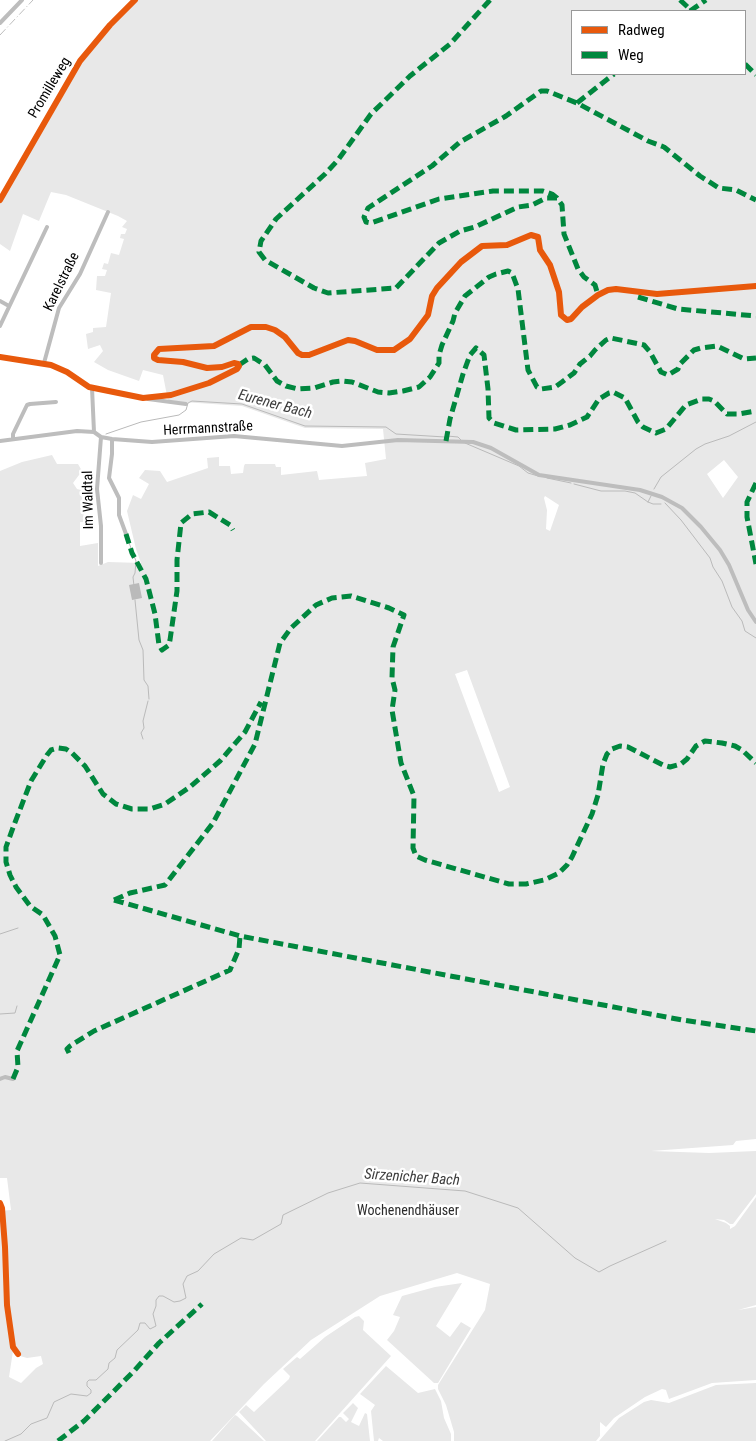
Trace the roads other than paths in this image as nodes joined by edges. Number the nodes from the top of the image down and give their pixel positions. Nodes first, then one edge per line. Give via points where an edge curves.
1 (22, 0) edge
2 (135, 0) edge
3 (0, 23) edge
4 (0, 200) edge
5 (108, 212) dead end
6 (47, 227) dead end
7 (756, 286) edge
8 (0, 300) edge
9 (9, 306) junction
10 (0, 326) edge
11 (0, 357) edge
12 (44, 363) junction
13 (92, 388) junction
14 (143, 398) junction
15 (56, 402) dead end
16 (186, 404) dead end
17 (94, 432) junction
18 (101, 437) junction
19 (13, 439) junction
20 (112, 439) junction
21 (0, 442) edge
22 (126, 534) dead end
23 (101, 562) dead end
24 (756, 622) edge
25 (0, 1079) edge
26 (13, 1079) dead end
27 (0, 1203) edge
28 (18, 1354) dead end

1 - 3 street
2 - 4 street, Promilleweg via 80,60
5 - 12 street, Karelstraße via 80,274 59,308
6 - 9 street
7 - 14 street via 657,294 608,290 566,320 561,315 559,292 550,265 540,250 538,238 531,235 507,245 482,246 461,262 437,288 422,323 405,343 394,350 377,350 348,340 302,355 275,330 257,326 214,346 166,347 156,351 154,358 158,360 207,368 239,365 237,370 209,384 171,395
8 - 9 street
9 - 10 street
11 - 12 street
12 - 13 street via 67,372
13 - 14 street
13 - 17 street
14 - 16 street
15 - 19 street via 27,406
17 - 18 street, Herrmannstraße
17 - 19 street
18 - 20 street, Herrmannstraße
18 - 23 street, Im Waldtal via 97,489
19 - 21 street
20 - 22 street via 109,478 119,498 119,515
20 - 24 street, Herrmannstraße via 157,442 234,436 342,446 398,440 473,442 491,448 539,475 632,489 662,497 688,512 729,565
25 - 26 street
27 - 28 street via 7,1305 13,1347

